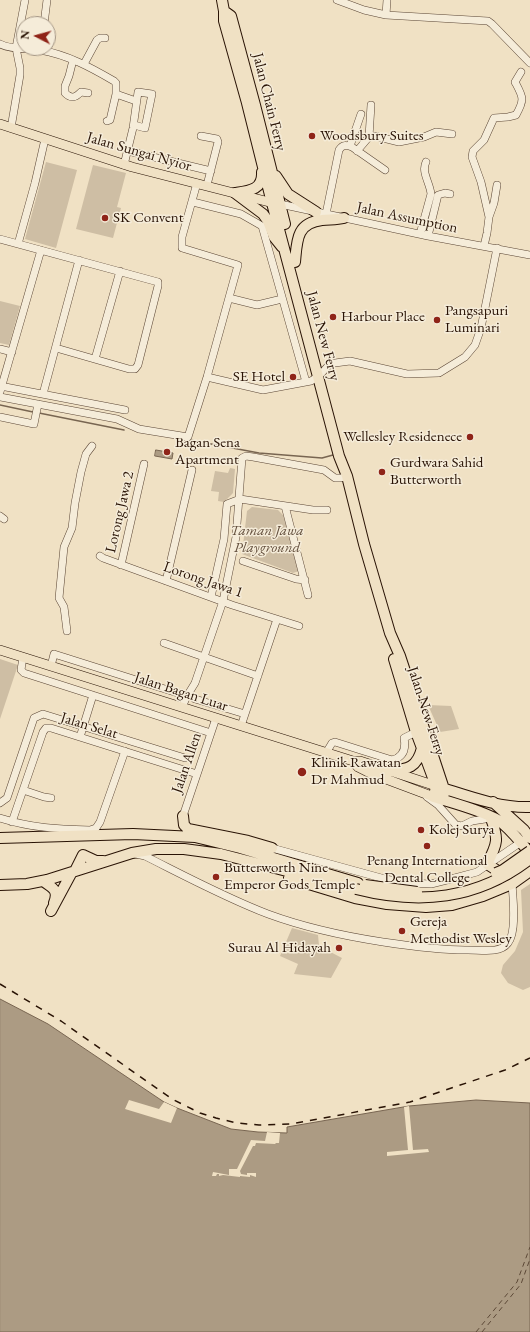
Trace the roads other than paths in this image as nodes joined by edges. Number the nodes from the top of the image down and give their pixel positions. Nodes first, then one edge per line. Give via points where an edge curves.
1 (25, 0) edge
2 (47, 0) edge
3 (222, 0) edge
4 (339, 0) edge
5 (387, 0) edge
6 (224, 11) junction
7 (386, 15) junction
8 (22, 16) edge
9 (45, 16) edge
10 (105, 38) dead end
11 (0, 44) edge
12 (16, 48) edge
13 (56, 54) edge
14 (18, 56) edge
15 (73, 60) junction
16 (530, 63) edge
17 (84, 64) junction
18 (521, 72) dead end
19 (88, 93) dead end
20 (116, 94) junction
21 (136, 101) junction
22 (371, 105) dead end
23 (361, 114) dead end
24 (108, 121) dead end
25 (0, 124) edge
26 (134, 125) junction
27 (11, 128) junction
28 (452, 134) dead end
29 (201, 136) dead end
30 (369, 137) junction
31 (45, 139) junction
32 (350, 146) junction
33 (357, 150) junction
34 (128, 151) junction
35 (260, 158) junction
36 (426, 162) dead end
37 (270, 164) junction
38 (124, 165) junction
39 (385, 170) dead end
40 (212, 171) junction
41 (198, 183) junction
42 (207, 185) junction
43 (497, 185) dead end
44 (235, 193) junction
45 (450, 194) dead end
46 (192, 202) junction
47 (276, 204) junction
48 (321, 213) junction
49 (489, 217) junction
50 (344, 218) junction
51 (420, 234) junction
52 (428, 236) junction
53 (0, 239) edge
54 (18, 244) junction
55 (484, 246) junction
56 (497, 248) junction
57 (41, 250) junction
58 (530, 255) edge
59 (80, 260) junction
60 (291, 261) junction
61 (120, 271) junction
62 (229, 298) junction
63 (282, 299) junction
64 (56, 348) junction
65 (0, 349) edge
66 (12, 352) junction
67 (95, 359) junction
68 (321, 373) junction
69 (207, 377) junction
70 (306, 382) junction
71 (1, 388) edge
72 (43, 394) junction
73 (0, 396) edge
74 (37, 410) junction
75 (0, 417) edge
76 (117, 419) junction
77 (92, 446) dead end
78 (144, 464) dead end
79 (192, 470) dead end
80 (347, 476) junction
81 (240, 499) junction
82 (286, 506) junction
83 (327, 510) dead end
84 (100, 556) dead end
85 (243, 561) dead end
86 (122, 565) junction
87 (305, 580) junction
88 (166, 581) junction
89 (308, 594) dead end
90 (211, 597) junction
91 (223, 601) junction
92 (277, 618) junction
93 (299, 626) dead end
94 (67, 631) dead end
95 (390, 633) junction
96 (164, 643) dead end
97 (0, 650) edge
98 (23, 657) junction
99 (204, 657) junction
100 (51, 666) junction
101 (258, 676) junction
102 (195, 683) junction
103 (93, 695) junction
104 (186, 696) junction
105 (195, 699) junction
106 (187, 709) junction
107 (245, 714) junction
108 (216, 718) junction
109 (83, 726) junction
110 (241, 726) junction
111 (416, 732) junction
112 (211, 733) junction
113 (80, 737) junction
114 (422, 748) junction
115 (125, 751) junction
116 (326, 753) junction
117 (172, 754) junction
118 (185, 758) dead end
119 (353, 761) junction
120 (168, 765) junction
121 (437, 766) junction
122 (390, 771) junction
123 (197, 774) junction
124 (12, 784) junction
125 (440, 787) junction
126 (23, 789) junction
127 (420, 792) junction
128 (469, 797) junction
129 (51, 798) dead end
130 (438, 799) junction
131 (0, 802) edge
132 (493, 802) junction
133 (530, 807) edge
134 (183, 816) junction
135 (490, 816) junction
136 (0, 818) edge
137 (12, 822) junction
138 (154, 834) junction
139 (195, 837) junction
140 (530, 837) edge
141 (0, 838) edge
142 (521, 843) junction
143 (272, 848) junction
144 (530, 852) edge
145 (132, 853) junction
146 (231, 856) junction
147 (530, 859) edge
148 (487, 864) junction
149 (530, 871) edge
150 (74, 872) junction
151 (43, 881) junction
152 (512, 884) junction
153 (0, 885) edge
154 (357, 886) junction
155 (496, 891) junction

1 - 8 street
2 - 9 street
3 - 6 highway, Jalan Chain Ferry
4 - 7 street
5 - 7 street
6 - 35 highway, Jalan Chain Ferry via 224,21
6 - 37 highway, Jalan Chain Ferry via 231,16
7 - 16 street via 488,21
10 - 17 street via 97,40
11 - 12 street
13 - 15 street
14 - 27 street via 20,75
15 - 17 street
15 - 19 street via 64,86 65,93 72,97 81,92
17 - 20 street via 116,83
18 - 49 street via 516,82 523,100 516,115 494,118 484,140 473,151 472,157
20 - 21 street
20 - 24 street
21 - 26 street
21 - 26 street via 138,92 152,94 145,128
22 - 30 street
23 - 32 street
25 - 27 main road, Jalan Sungai Nyior
26 - 34 street
27 - 31 main road, Jalan Sungai Nyior
28 - 30 street via 436,132 399,142
29 - 40 street via 217,139 218,142
30 - 33 street
31 - 38 main road, Jalan Sungai Nyior
31 - 54 street
32 - 33 street
32 - 48 street via 344,145 339,150
33 - 39 street
34 - 38 street
34 - 40 street
35 - 44 highway via 260,184 252,190
35 - 47 highway, Jalan Chain Ferry
36 - 51 street via 427,182 431,194
37 - 47 highway, Jalan Chain Ferry
37 - 48 highway via 288,194
38 - 41 main road, Jalan Sungai Nyior
40 - 42 street
41 - 42 main road, Jalan Sungai Nyior
41 - 46 street
42 - 44 main road, Jalan Sungai Nyior
43 - 49 street
44 - 47 main road, Jalan Sungai Nyior
44 - 60 highway via 266,217 274,237
45 - 52 street via 438,195
46 - 62 street via 182,246 184,250 238,265
46 - 63 street, Jalan New Ferry via 241,214 262,226
47 - 48 street, Jalan Assumption
47 - 60 highway, Jalan New Ferry
48 - 50 street, Jalan Assumption
49 - 55 street
50 - 51 street, Jalan Assumption
50 - 60 highway via 316,221 306,225 298,236
51 - 52 street, Jalan Assumption
52 - 55 street, Jalan Assumption
53 - 54 street
54 - 57 street
55 - 56 street, Jalan Assumption
56 - 58 street, Jalan Assumption
56 - 68 street via 481,328 475,345 465,357 439,373 407,374 350,361 329,365
57 - 59 street
57 - 66 street
59 - 61 street
59 - 64 street
60 - 68 highway, Jalan New Ferry
61 - 67 street
61 - 67 street via 158,282 138,365 135,369
62 - 63 street via 257,305
62 - 69 street
63 - 70 street, Jalan New Ferry
64 - 67 street
64 - 72 street
65 - 66 street
66 - 71 street
68 - 70 street
68 - 80 highway, Jalan New Ferry via 339,456
69 - 70 street via 263,390
69 - 76 street via 189,434 139,429
71 - 72 street
72 - 76 street via 122,410
73 - 74 street
74 - 75 street via 34,424
74 - 76 street
77 - 94 street via 86,454 81,472 72,528 64,547 59,598 64,607
78 - 86 street, Lorong Jawa 2
79 - 88 street
80 - 81 street via 335,478 324,470 246,456 242,458
80 - 95 highway, Jalan New Ferry
81 - 82 street
81 - 90 street via 227,504 224,539
81 - 91 street via 236,537
82 - 83 street
82 - 87 street
84 - 86 street, Lorong Jawa 1
85 - 87 street
86 - 88 street, Lorong Jawa 1
87 - 89 street
88 - 90 street, Lorong Jawa 1
90 - 91 street, Lorong Jawa 1
91 - 92 street, Lorong Jawa 1
91 - 99 street
92 - 93 street, Lorong Jawa 1
92 - 101 street
95 - 111 highway, Jalan New Ferry via 393,658
95 - 121 highway, Jalan New Ferry
96 - 99 street
97 - 98 main road, Jalan Bagan Luar
98 - 100 main road, Jalan Bagan Luar
98 - 103 street via 21,669 24,673
99 - 101 street
99 - 102 street
100 - 104 street via 54,654
100 - 106 main road, Jalan Bagan Luar
101 - 107 street
102 - 104 street
102 - 105 street
103 - 109 street
103 - 112 street
104 - 106 street
105 - 106 street
105 - 107 street
106 - 108 main road, Jalan Bagan Luar
107 - 110 street
108 - 110 main road, Jalan Bagan Luar
108 - 112 street, Jalan Allen
109 - 113 street
109 - 117 street
109 - 124 street via 45,714 35,717
110 - 116 main road, Jalan Bagan Luar
111 - 114 highway, Jalan New Ferry
111 - 116 street via 404,738 404,752 397,759 392,760 335,742
112 - 123 street, Jalan Allen
113 - 115 street, Jalan Selat
113 - 126 street, Jalan Selat via 46,728
114 - 122 highway via 420,756 411,766
114 - 125 highway, Jalan New Ferry
115 - 120 street, Jalan Selat
115 - 137 street via 96,828 46,829
116 - 119 main road, Jalan Bagan Luar
117 - 118 street
117 - 120 street
119 - 122 main road, Jalan Bagan Luar
119 - 127 main road, Jalan Bagan Luar via 358,767 370,773
120 - 123 street, Jalan Selat
121 - 125 highway, Jalan New Ferry
121 - 128 highway via 451,784
122 - 125 main road, Jalan Bagan Luar
123 - 134 street, Jalan Allen
124 - 126 street
124 - 131 street via 7,798
125 - 128 highway
125 - 130 highway, Jalan New Ferry
126 - 129 street via 44,798
126 - 137 street, Jalan Selat
127 - 130 main road, Jalan Bagan Luar
127 - 135 street via 456,825 462,826
128 - 132 highway
130 - 135 highway
132 - 133 highway
132 - 140 highway
134 - 138 highway via 175,829
134 - 143 highway via 188,829 242,839
135 - 142 highway via 503,824
135 - 148 highway via 496,841 495,850
136 - 137 street
138 - 139 highway
138 - 141 highway
139 - 143 highway
139 - 154 highway via 240,848
140 - 142 street
142 - 144 highway
142 - 148 street
143 - 148 street via 409,883 431,884 477,872
144 - 154 highway, bridge via 482,880 449,889 414,892
145 - 146 highway via 184,849
145 - 150 highway
145 - 152 street via 145,856 268,914 298,924 329,933 456,950 495,950 503,948 508,943 512,934
146 - 154 highway
146 - 155 highway via 340,894 387,904 426,907 452,905
147 - 154 highway, bridge via 519,868 485,885 439,898 393,897
148 - 155 highway via 501,876 502,881
149 - 152 highway
150 - 151 highway
150 - 151 highway via 51,911 56,892
151 - 153 highway
152 - 155 highway

